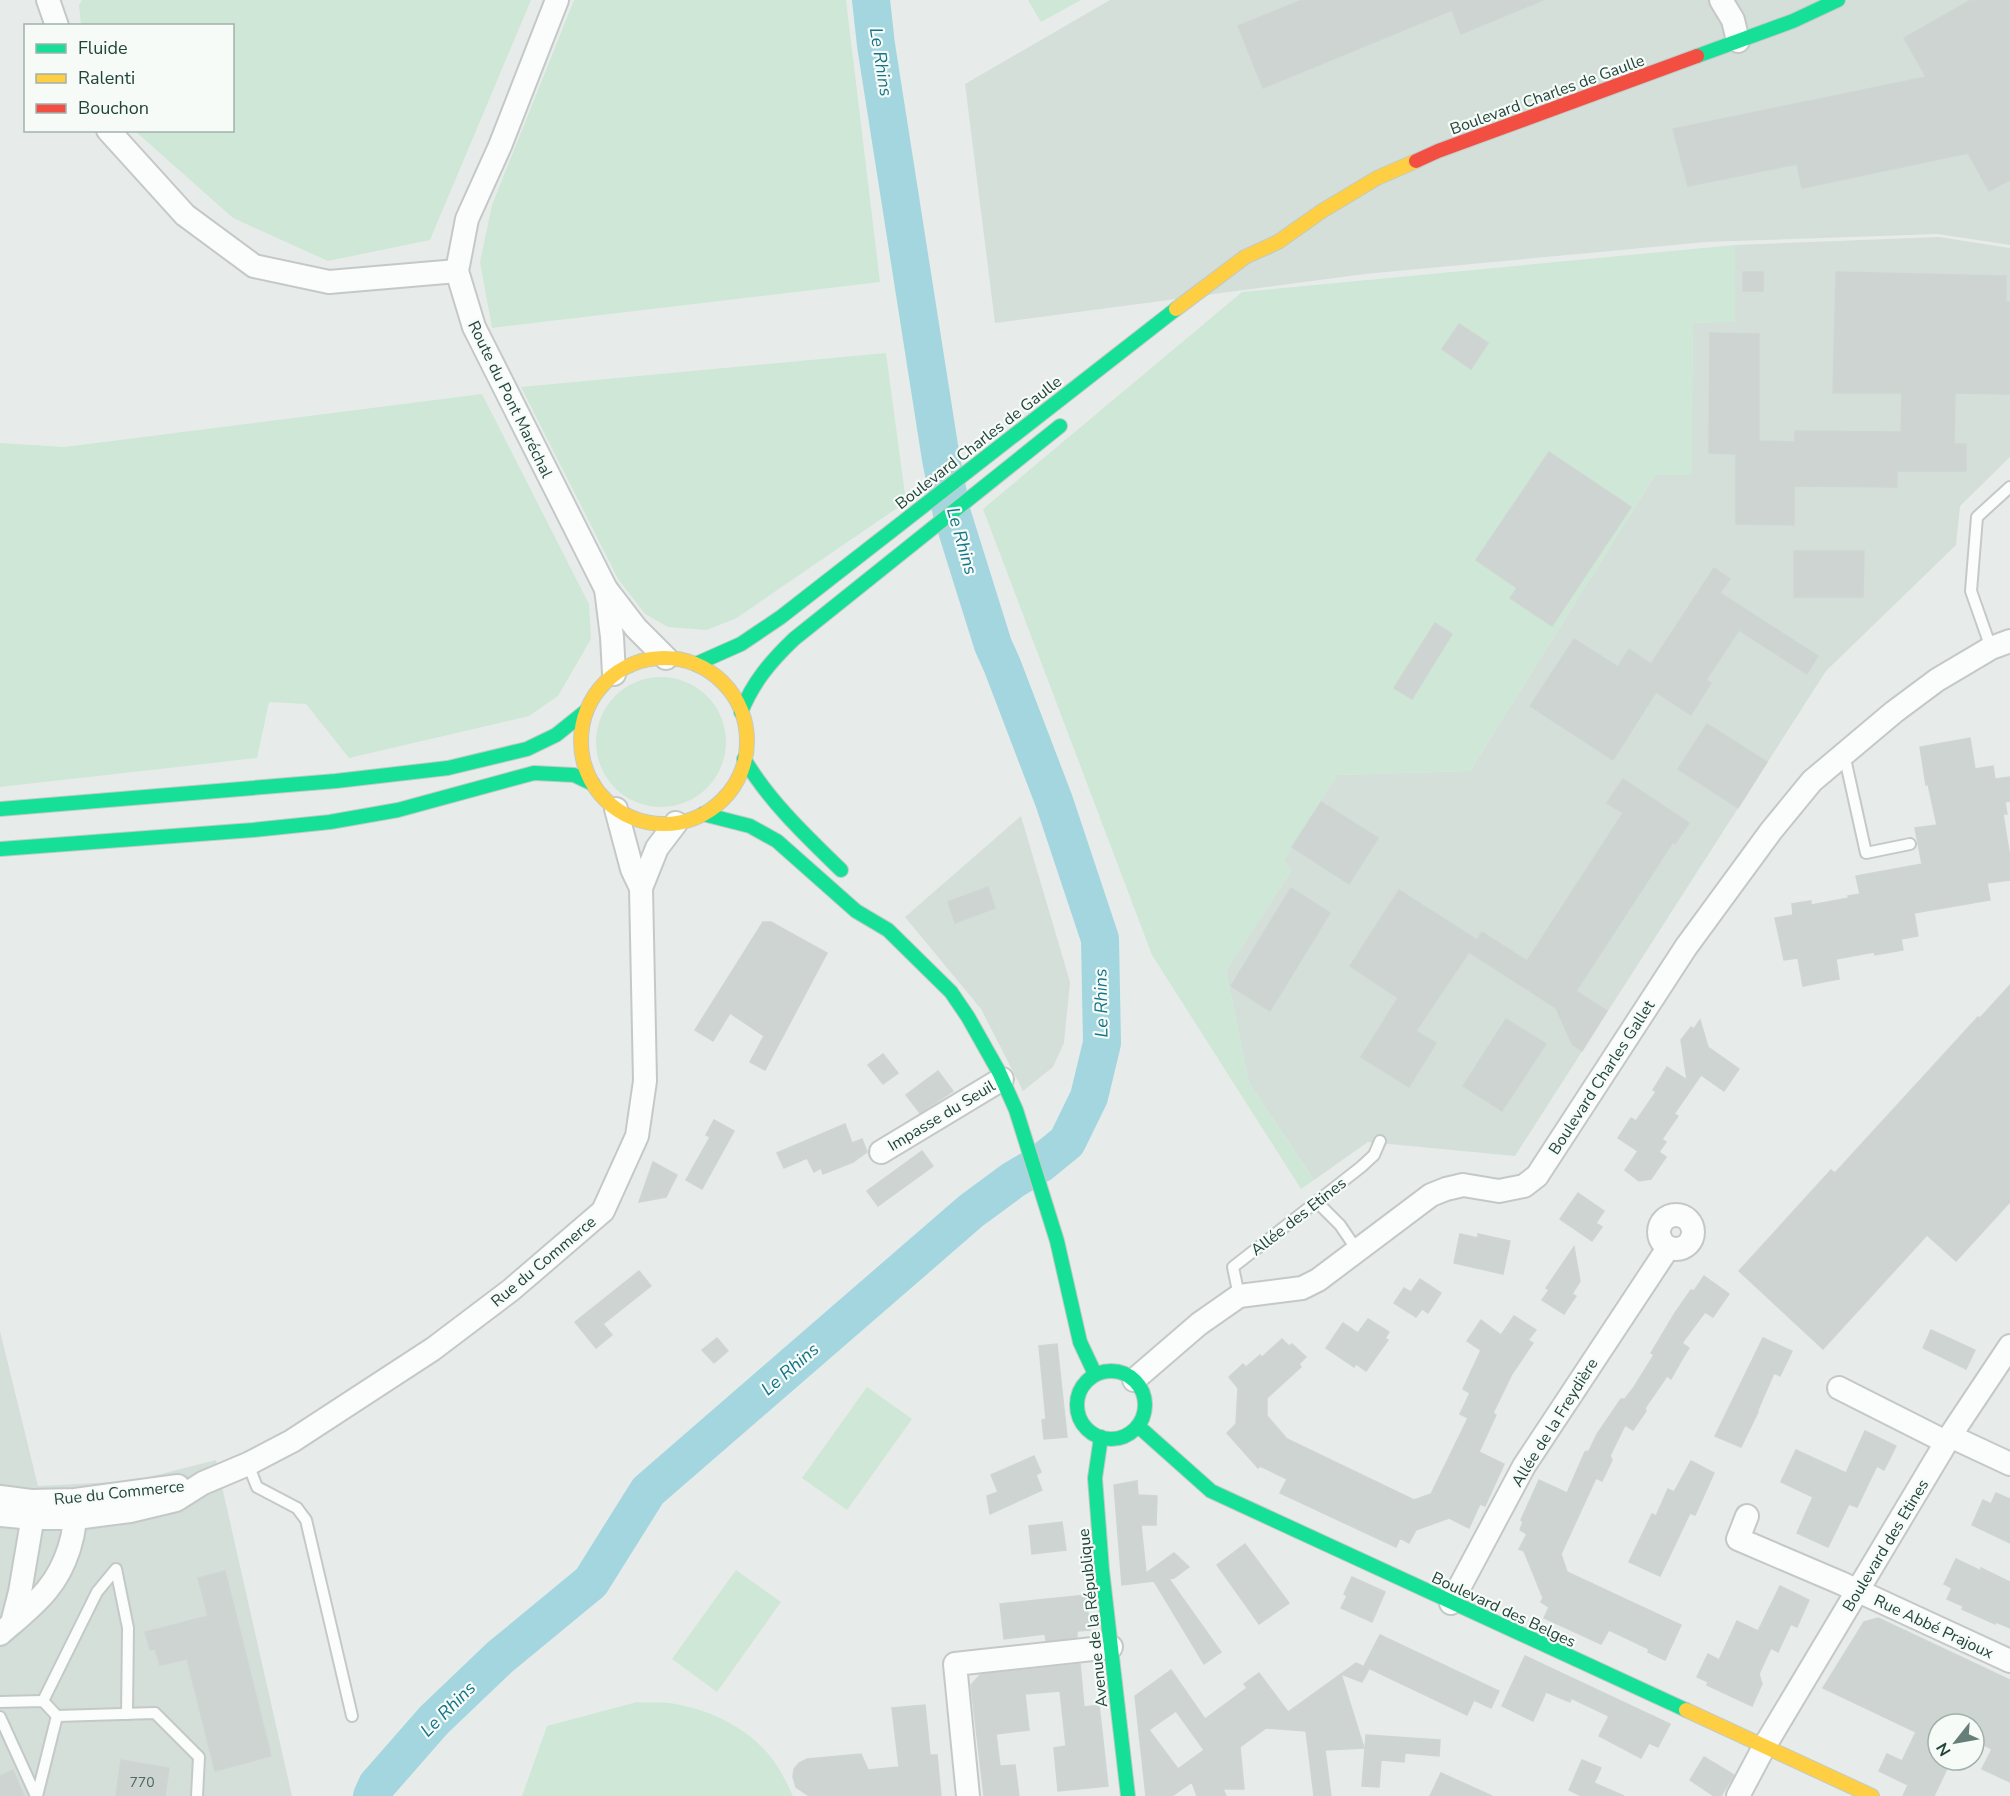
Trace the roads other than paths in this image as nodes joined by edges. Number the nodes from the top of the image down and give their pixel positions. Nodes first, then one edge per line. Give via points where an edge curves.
1 (48, 0) edge
2 (557, 0) edge
3 (1721, 0) edge
4 (1838, 0) edge
5 (56, 24) edge
6 (1738, 41) junction
7 (110, 132) edge
8 (1278, 242) junction
9 (1258, 267) dead end
10 (457, 271) junction
11 (1073, 416) dead end
12 (2010, 486) edge
13 (606, 589) junction
14 (2000, 644) edge
15 (666, 658) junction
16 (696, 664) junction
17 (614, 674) junction
18 (586, 711) junction
19 (741, 712) junction
20 (1844, 753) junction
21 (744, 759) junction
22 (593, 784) junction
23 (0, 809) edge
24 (616, 809) junction
25 (704, 814) junction
26 (676, 823) junction
27 (1910, 844) dead end
28 (0, 849) edge
29 (853, 882) dead end
30 (641, 888) junction
31 (873, 905) dead end
32 (888, 930) junction
33 (1002, 1078) junction
34 (1380, 1141) dead end
35 (881, 1152) dead end
36 (1317, 1202) junction
37 (1668, 1248) dead end
38 (1357, 1250) junction
39 (1239, 1296) junction
40 (2010, 1346) edge
41 (1095, 1374) junction
42 (1134, 1380) junction
43 (1839, 1388) dead end
44 (1137, 1426) junction
45 (1101, 1437) junction
46 (1948, 1439) junction
47 (248, 1464) junction
48 (2010, 1464) edge
49 (0, 1497) edge
50 (35, 1509) junction
51 (76, 1509) junction
52 (0, 1515) edge
53 (1747, 1516) dead end
54 (1857, 1591) junction
55 (1451, 1603) junction
56 (6, 1629) edge
57 (1111, 1647) junction
58 (2010, 1661) edge
59 (43, 1701) junction
60 (0, 1702) edge
61 (127, 1714) junction
62 (57, 1716) junction
63 (352, 1716) dead end
64 (0, 1717) edge
65 (1764, 1746) junction
66 (37, 1796) edge
67 (197, 1796) edge
68 (968, 1796) edge
69 (1128, 1796) edge
70 (1738, 1796) edge
71 (1872, 1796) edge

1 - 5 street
2 - 10 street, Route du Pont Maréchal via 467,219
3 - 6 street via 1733,20
4 - 6 main road, Boulevard Charles de Gaulle
6 - 8 main road, Boulevard Charles de Gaulle via 1377,178
7 - 10 street via 185,215 254,266 329,282
8 - 9 main road, Boulevard Charles de Gaulle
8 - 16 main road, Boulevard Charles de Gaulle via 1236,263 754,637
10 - 13 street, Route du Pont Maréchal via 474,327
11 - 19 main road via 794,639 769,662
12 - 14 lane, Boulevard Charles Gallet via 1977,517 1971,591
13 - 15 street, Route du Pont Maréchal
13 - 17 street, Route du Pont Maréchal
14 - 20 street, Boulevard Charles Gallet via 1937,680
15 - 16 main road
15 - 17 main road via 647,659
16 - 19 main road via 724,684
17 - 18 main road via 597,690
18 - 22 main road via 580,735 583,760
18 - 23 main road via 556,735 527,748 448,768 336,782
19 - 21 main road via 746,735
20 - 27 lane via 1866,853
20 - 38 street, Boulevard Charles Gallet via 1812,781 1771,831 1686,947 1537,1176 1524,1186 1499,1191 1463,1185 1431,1195
21 - 25 main road via 730,791
21 - 29 main road via 783,814
22 - 24 main road
22 - 28 main road via 574,775 534,773 398,810 330,822
24 - 26 main road via 645,822
24 - 30 street, Rue du Commerce
25 - 26 main road
25 - 32 main road via 750,826 777,841 856,911
26 - 30 street, Rue du Commerce via 657,848
30 - 47 street, Rue du Commerce via 645,1081 637,1136 603,1211 511,1290 433,1349 292,1441
31 - 32 main road
32 - 33 main road via 951,992
33 - 35 street, Impasse du Seuil
33 - 41 main road via 1058,1241 1080,1342
34 - 36 lane, Allée des Etines via 1374,1155
36 - 38 lane via 1341,1226
36 - 39 lane, Allée des Etines via 1233,1267
37 - 55 street, Allée de la Freydière via 1524,1466
38 - 39 street, Boulevard Charles Gallet via 1302,1288
39 - 42 street, Boulevard Charles Gallet via 1199,1324
40 - 46 street, Boulevard des Etines
41 - 42 main road via 1116,1371
41 - 45 main road via 1081,1388 1077,1408 1084,1426
42 - 44 main road via 1141,1388 1145,1408
43 - 46 street
44 - 45 main road via 1121,1437
44 - 55 main road, Boulevard des Belges via 1211,1491
45 - 57 main road, Avenue de la République via 1095,1478
46 - 48 street
46 - 54 street, Boulevard des Etines
47 - 51 street, Rue du Commerce via 203,1483 170,1486
47 - 63 lane via 257,1487 297,1508 306,1520
49 - 50 street, Rue du Commerce
50 - 51 street, Rue du Commerce
50 - 52 street, Rue du Commerce
50 - 56 street via 20,1592
51 - 56 street via 61,1570 48,1590
53 - 54 street, Rue Abbé Prajoux via 1738,1539
54 - 58 street, Rue Abbé Prajoux
54 - 65 street, Boulevard des Etines
55 - 65 main road, Boulevard des Belges
57 - 68 street via 955,1664
57 - 69 main road, Avenue de la République
59 - 60 lane
59 - 61 lane via 97,1592 116,1569 128,1628
59 - 62 lane
61 - 62 lane
61 - 67 lane via 155,1713 199,1757
62 - 66 lane
64 - 66 lane
65 - 70 street, Boulevard des Etines
65 - 71 main road, Boulevard des Belges

